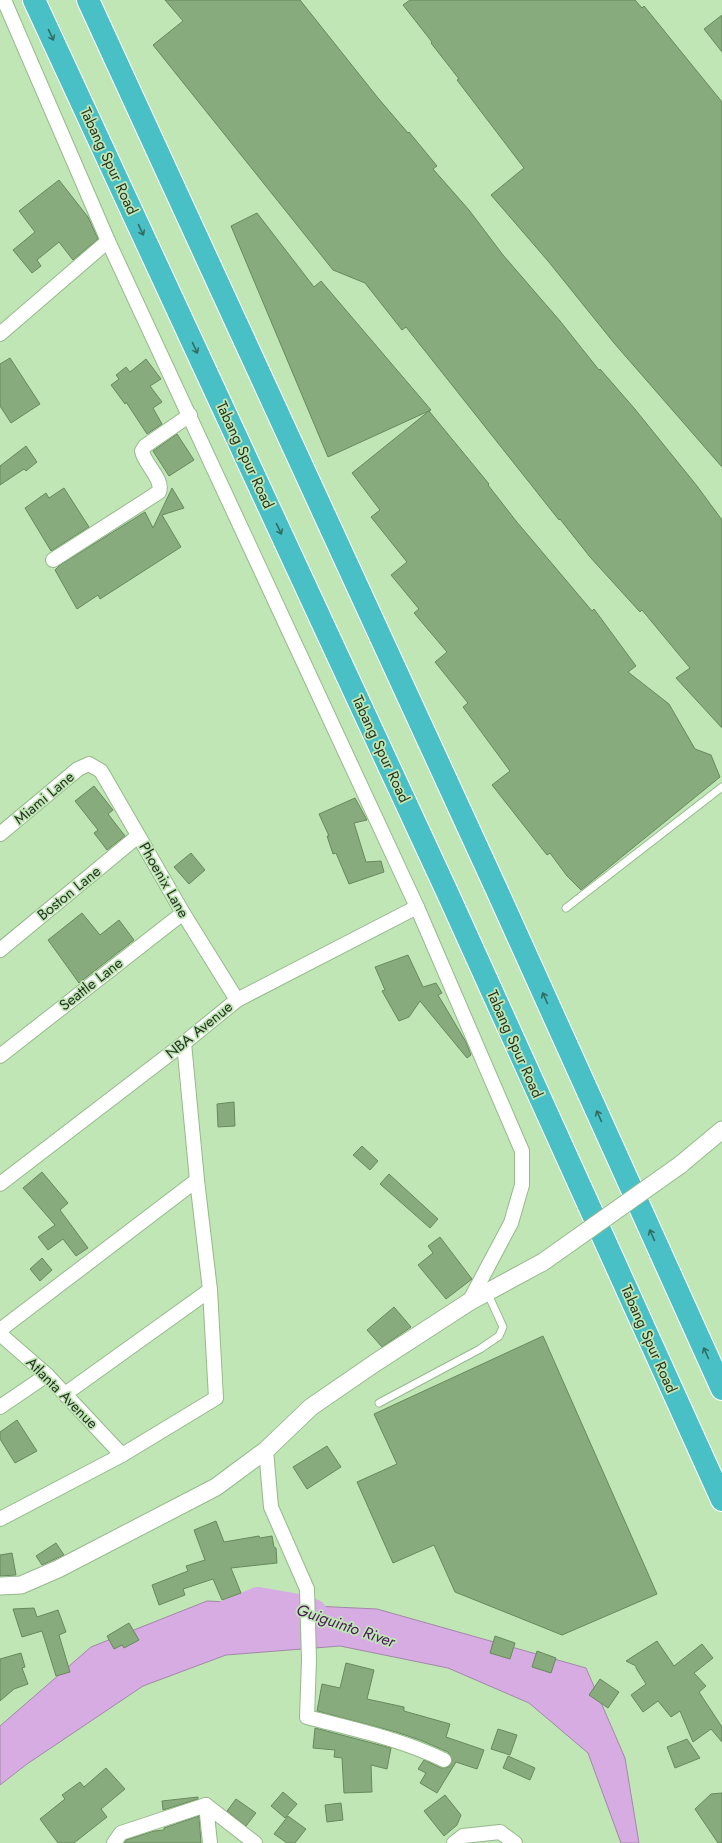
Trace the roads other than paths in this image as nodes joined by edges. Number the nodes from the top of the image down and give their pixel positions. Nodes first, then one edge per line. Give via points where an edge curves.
1 (4, 0) edge
2 (34, 0) edge
3 (88, 0) edge
4 (108, 241) junction
5 (0, 334) edge
6 (190, 415) junction
7 (53, 560) dead end
8 (89, 764) joint
9 (722, 787) edge
10 (0, 834) edge
11 (138, 836) junction
12 (417, 907) junction
13 (566, 908) dead end
14 (183, 912) junction
15 (0, 950) edge
16 (237, 1000) junction
17 (184, 1043) junction
18 (0, 1056) edge
19 (722, 1130) edge
20 (197, 1180) junction
21 (0, 1184) edge
22 (210, 1290) junction
23 (487, 1292) junction
24 (469, 1302) junction
25 (0, 1330) edge
26 (0, 1334) edge
27 (47, 1375) junction
28 (722, 1389) edge
29 (65, 1394) junction
30 (379, 1403) dead end
31 (0, 1407) edge
32 (266, 1450) junction
33 (122, 1455) junction
34 (722, 1500) edge
35 (0, 1519) edge
36 (0, 1586) edge
37 (444, 1760) dead end
38 (206, 1805) junction
39 (462, 1841) edge
40 (114, 1843) edge
41 (210, 1843) edge
42 (255, 1843) edge
43 (515, 1843) edge

1 - 4 street
2 -> 34 highway, Tabang Spur Road via 441,880
28 -> 3 highway via 495,886
4 - 5 street
4 - 6 street
6 - 7 street via 144,446 143,456 158,481 159,492
6 - 12 street
8 - 10 street, Miami Lane via 78,769
8 - 11 street, Phoenix Lane via 101,771
9 - 13 lane
11 - 14 street, Phoenix Lane
11 - 15 street, Boston Lane
12 - 16 street, NBA Avenue
12 - 24 street via 522,1151 522,1185 511,1223
14 - 16 street, Phoenix Lane
14 - 18 street, Seattle Lane
16 - 17 street, NBA Avenue
17 - 20 street
17 - 21 street, NBA Avenue
19 - 23 street, bridge via 680,1165 543,1262
20 - 22 street
20 - 25 street
22 - 29 street
22 - 33 street via 216,1398
23 - 24 street
23 - 30 lane via 503,1327 499,1336 480,1349
24 - 32 street via 311,1407
26 - 27 street, Atlanta Avenue
27 - 29 street, Atlanta Avenue
27 - 31 street
29 - 33 street, Atlanta Avenue
32 - 36 street via 216,1487 72,1562 20,1585
32 - 37 street via 271,1507 307,1589 307,1717 424,1750
33 - 35 street
38 - 40 street via 122,1833
38 - 41 street
38 - 42 street
39 - 43 street via 500,1832

